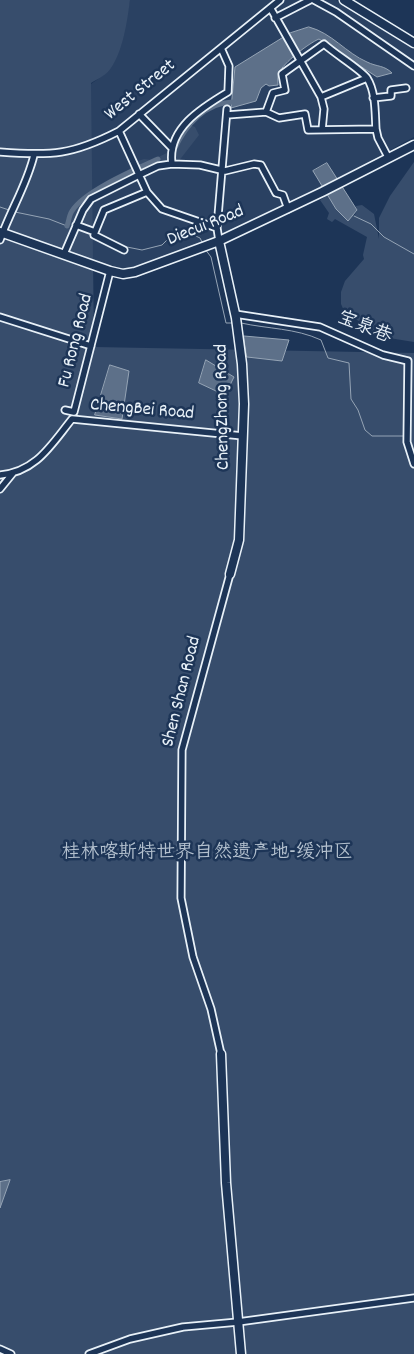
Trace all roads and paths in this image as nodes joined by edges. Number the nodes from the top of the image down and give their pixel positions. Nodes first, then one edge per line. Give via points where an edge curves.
1 (280, 0) edge
2 (312, 0) edge
3 (344, 0) edge
4 (354, 0) edge
5 (271, 9) junction
6 (275, 18) junction
7 (414, 38) edge
8 (414, 43) edge
9 (220, 48) junction
10 (299, 60) junction
11 (414, 66) edge
12 (367, 78) junction
13 (406, 88) dead end
14 (321, 97) junction
15 (374, 98) junction
16 (266, 112) junction
17 (139, 114) junction
18 (376, 129) junction
19 (322, 130) junction
20 (119, 131) junction
21 (414, 145) edge
22 (171, 147) junction
23 (0, 152) edge
24 (34, 155) junction
25 (388, 157) junction
26 (172, 164) junction
27 (222, 169) junction
28 (139, 175) junction
29 (147, 192) junction
30 (288, 209) junction
31 (76, 226) junction
32 (217, 228) junction
33 (95, 232) junction
34 (1, 234) edge
35 (219, 241) junction
36 (124, 250) dead end
37 (64, 254) junction
38 (110, 271) junction
39 (236, 316) junction
40 (0, 317) edge
41 (91, 346) junction
42 (76, 403) junction
43 (65, 410) dead end
44 (74, 412) junction
45 (72, 419) junction
46 (243, 436) junction
47 (414, 464) edge
48 (13, 473) junction
49 (0, 475) edge
50 (0, 489) edge
51 (230, 574) joint
52 (221, 1054) joint
53 (414, 1298) edge
54 (238, 1322) junction
55 (0, 1349) edge
56 (11, 1354) edge
57 (89, 1354) edge
58 (241, 1354) edge

1 - 5 street, West Street
2 - 6 street
2 - 11 street via 336,12
3 - 8 street
4 - 7 street
5 - 6 street
5 - 9 street, West Street
6 - 10 street
9 - 17 street, West Street
9 - 22 street via 229,66 228,92 193,116
10 - 12 street via 324,44
10 - 14 street
10 - 16 street via 282,74 285,90 273,93
12 - 14 street
12 - 15 street
13 - 15 street via 391,90 391,96
14 - 19 street via 324,109
15 - 18 street
16 - 19 street via 279,118 305,114 308,130
16 - 27 street via 227,112
17 - 20 street, West Street
17 - 22 street
18 - 19 street
18 - 25 street
20 - 24 street, West Street via 71,152
20 - 28 street
21 - 25 street, Diecui Road
22 - 26 street
23 - 24 street, West Street
24 - 34 street via 26,183
25 - 30 street, Diecui Road
26 - 27 street
26 - 28 street via 158,166
27 - 30 street via 261,165
27 - 32 street
28 - 29 street
28 - 31 street via 91,199 82,210
29 - 32 street via 162,210
29 - 33 street via 104,210
30 - 35 street, Diecui Road
31 - 33 street
31 - 37 street
32 - 35 street
33 - 36 street via 98,239
34 - 37 street, Diecui Road
34 - 38 street
35 - 38 street, Diecui Road via 135,272
35 - 39 street, ChengZhong Road
37 - 38 street, Diecui Road
38 - 41 street, Fu Rong Road
38 - 42 street
39 - 46 street, ChengZhong Road via 242,364
39 - 47 street, 宝泉巷 via 320,327 408,361 408,449
40 - 41 street
41 - 42 street, Fu Rong Road
42 - 44 street, Fu Rong Road
43 - 44 street
44 - 45 street, Fu Rong Road
45 - 46 street, ChengBei Road
45 - 48 street, ChengBei Road via 41,459
46 - 51 street, ChengZhong Road via 240,540
48 - 49 street, ChengBei Road
48 - 50 street
51 - 52 street, Shen Shan Road via 182,750 181,898
52 - 54 street via 226,1183
53 - 54 street
54 - 57 street via 174,1329 130,1339
54 - 58 street
55 - 56 street

